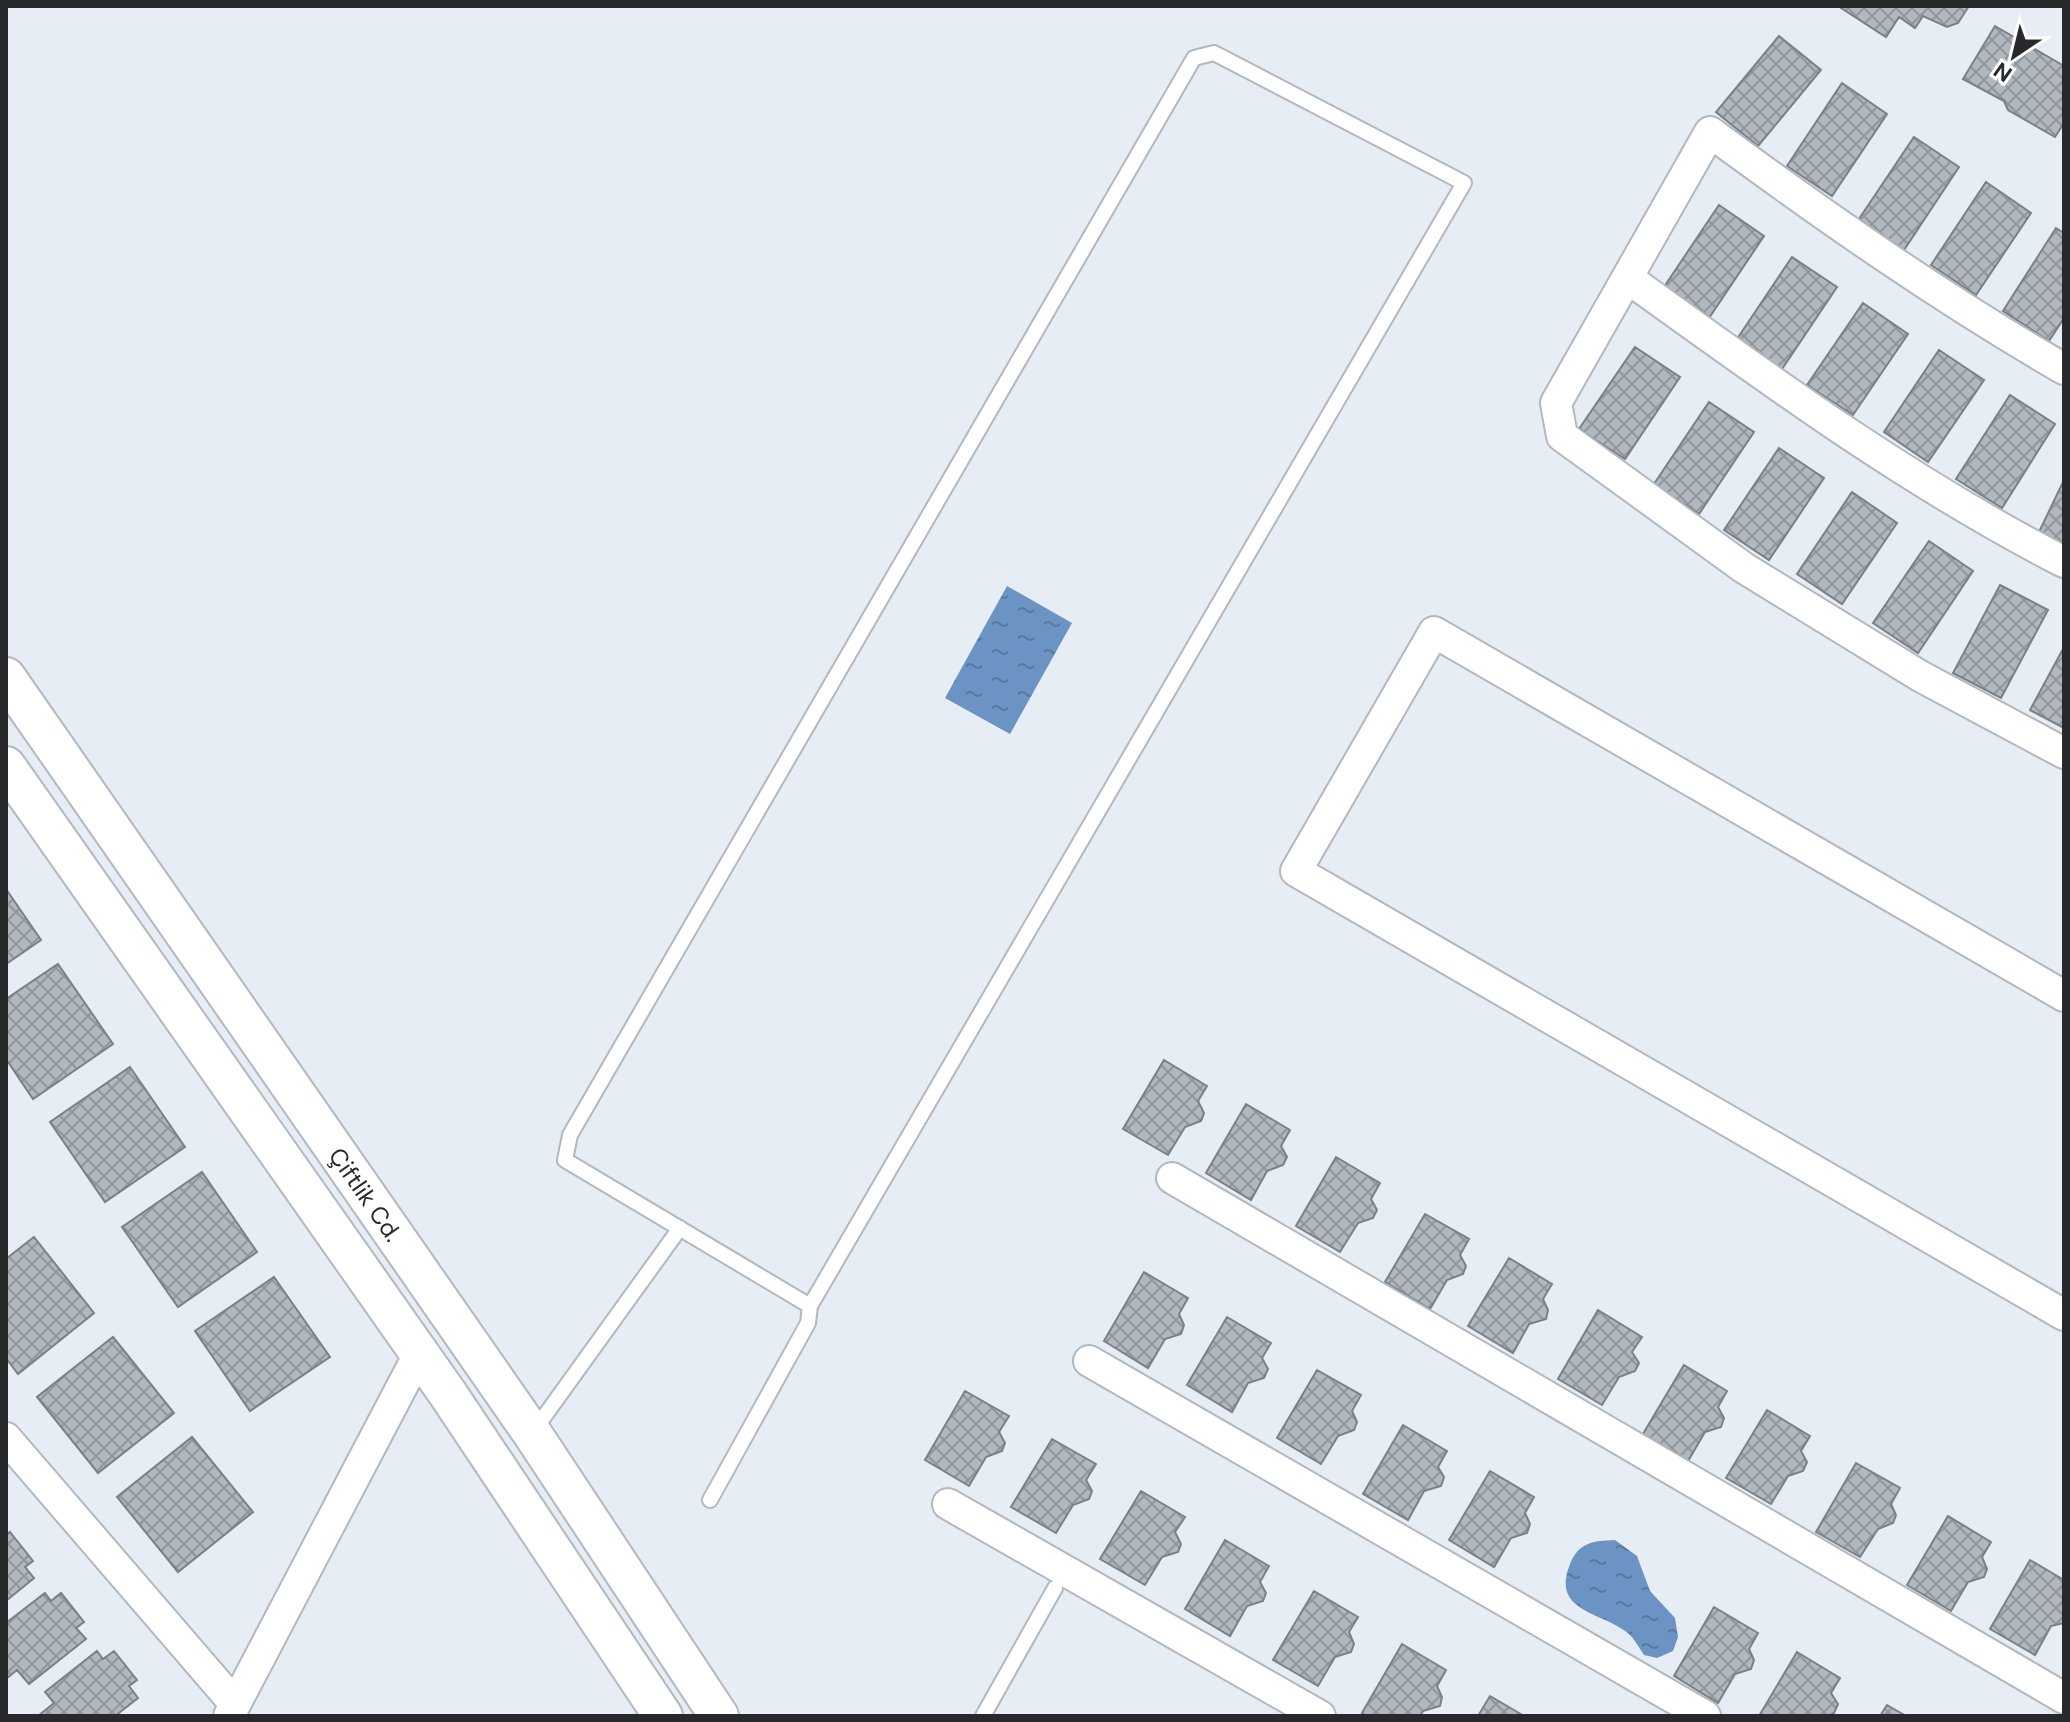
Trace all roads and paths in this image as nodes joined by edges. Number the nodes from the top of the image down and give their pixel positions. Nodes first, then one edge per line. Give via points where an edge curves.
1 (1629, 279) junction
2 (2064, 369) edge
3 (2064, 562) edge
4 (6, 677) edge
5 (2064, 753) edge
6 (6, 766) edge
7 (2064, 996) edge
8 (1172, 1178) dead end
9 (680, 1228) junction
10 (810, 1306) junction
11 (2064, 1315) edge
12 (419, 1354) junction
13 (1089, 1361) dead end
14 (532, 1433) junction
15 (6, 1438) edge
16 (710, 1500) dead end
17 (948, 1504) dead end
18 (1055, 1588) dead end
19 (2064, 1698) edge
20 (232, 1710) edge
21 (663, 1716) edge
22 (719, 1716) edge
23 (983, 1716) edge
24 (1320, 1716) edge
25 (1705, 1716) edge

1 - 2 street via 1710,132 1813,208
1 - 3 street via 1901,468
1 - 5 street via 1556,403 1562,436 1744,568 1920,676
4 - 14 street, Çiftlik Cd.
6 - 12 street, Çiftlik Cd.
7 - 11 street via 1434,632 1296,871
8 - 19 street
9 - 10 lane
9 - 10 lane via 565,1160 570,1135 1194,58 1214,53 1464,183
9 - 14 lane
10 - 16 lane via 808,1323
12 - 20 street
12 - 21 street, Çiftlik Cd.
13 - 25 street
14 - 22 street, Çiftlik Cd.
15 - 20 street
17 - 24 street
18 - 23 lane

